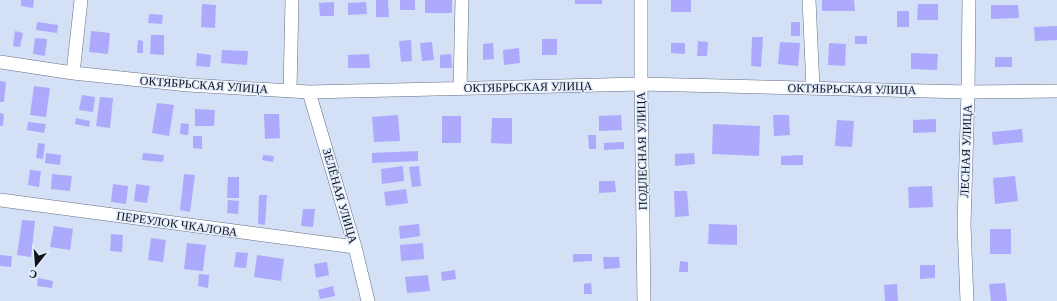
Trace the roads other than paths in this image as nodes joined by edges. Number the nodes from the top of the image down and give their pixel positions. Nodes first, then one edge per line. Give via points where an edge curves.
1 (81, 0) edge
2 (292, 0) edge
3 (462, 0) edge
4 (641, 0) edge
5 (809, 0) edge
6 (969, 0) edge
7 (0, 62) edge
8 (74, 73) junction
9 (641, 84) junction
10 (460, 88) junction
11 (813, 88) junction
12 (290, 91) junction
13 (1057, 91) edge
14 (310, 92) junction
15 (968, 92) junction
16 (0, 200) edge
17 (355, 247) junction
18 (368, 301) edge
19 (644, 301) edge
20 (967, 301) edge

1 - 8 street
2 - 12 street
3 - 10 street
4 - 9 street, ПОДЛЕСНАЯ УЛИЦА
5 - 11 street
6 - 15 street, ЛЕСНАЯ УЛИЦА
7 - 8 street, ОКТЯБРЬСКАЯ УЛИЦА
8 - 12 street, ОКТЯБРЬСКАЯ УЛИЦА via 188,85
9 - 10 street, ОКТЯБРЬСКАЯ УЛИЦА
9 - 11 street, ОКТЯБРЬСКАЯ УЛИЦА
9 - 19 street, ПОДЛЕСНАЯ УЛИЦА
10 - 14 street, ОКТЯБРЬСКАЯ УЛИЦА
11 - 15 street, ОКТЯБРЬСКАЯ УЛИЦА
12 - 14 street, ОКТЯБРЬСКАЯ УЛИЦА
13 - 15 street, ОКТЯБРЬСКАЯ УЛИЦА
14 - 17 street, ЗЕЛЁНАЯ УЛИЦА
15 - 20 street, ЛЕСНАЯ УЛИЦА via 964,225
16 - 17 street, ПЕРЕУЛОК ЧКАЛОВА
17 - 18 street, ЗЕЛЁНАЯ УЛИЦА

